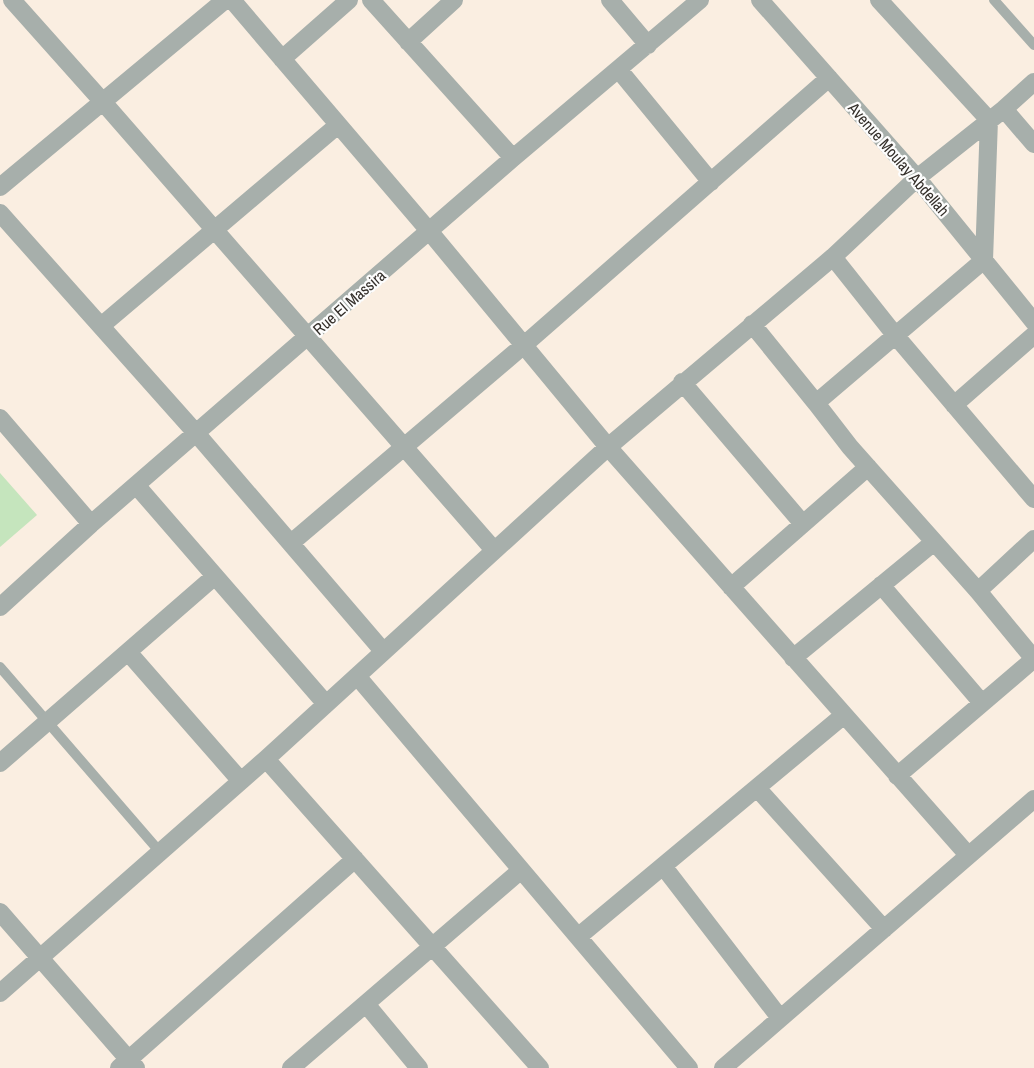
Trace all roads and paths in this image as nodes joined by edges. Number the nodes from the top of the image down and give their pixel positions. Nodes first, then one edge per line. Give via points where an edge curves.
1 (12, 0) edge
2 (225, 0) edge
3 (232, 0) edge
4 (349, 0) edge
5 (371, 0) edge
6 (454, 0) edge
7 (610, 0) edge
8 (700, 0) edge
9 (760, 0) edge
10 (879, 0) edge
11 (994, 0) edge
12 (408, 42) junction
13 (648, 45) junction
14 (1034, 45) edge
15 (282, 59) junction
16 (619, 70) junction
17 (829, 78) junction
18 (1034, 82) edge
19 (103, 102) junction
20 (1004, 109) junction
21 (989, 120) junction
22 (338, 124) junction
23 (1034, 144) edge
24 (513, 158) junction
25 (917, 178) junction
26 (711, 182) junction
27 (0, 187) edge
28 (0, 213) edge
29 (214, 230) junction
30 (430, 232) junction
31 (833, 257) junction
32 (984, 260) junction
33 (1034, 322) edge
34 (752, 324) junction
35 (101, 326) junction
36 (895, 335) junction
37 (1034, 335) edge
38 (308, 337) junction
39 (524, 345) junction
40 (682, 382) junction
41 (816, 404) junction
42 (954, 405) junction
43 (0, 418) edge
44 (196, 433) junction
45 (405, 447) junction
46 (608, 447) junction
47 (868, 467) junction
48 (136, 485) junction
49 (1034, 500) edge
50 (91, 524) junction
51 (803, 524) junction
52 (1034, 539) edge
53 (934, 542) junction
54 (291, 543) junction
55 (494, 550) junction
56 (215, 576) junction
57 (881, 585) junction
58 (731, 587) junction
59 (978, 591) junction
60 (0, 607) edge
61 (384, 651) junction
62 (128, 652) junction
63 (793, 658) junction
64 (1034, 659) edge
65 (0, 667) edge
66 (357, 676) junction
67 (982, 703) junction
68 (326, 704) junction
69 (844, 715) junction
70 (48, 721) junction
71 (266, 759) junction
72 (0, 763) edge
73 (897, 776) junction
74 (240, 780) junction
75 (756, 788) junction
76 (1034, 799) edge
77 (160, 852) junction
78 (968, 855) junction
79 (356, 859) junction
80 (663, 866) junction
81 (520, 871) junction
82 (0, 912) edge
83 (884, 929) junction
84 (579, 936) junction
85 (433, 947) junction
86 (41, 958) junction
87 (0, 993) edge
88 (366, 1004) junction
89 (780, 1018) junction
90 (128, 1065) edge
91 (291, 1068) edge
92 (419, 1068) edge
93 (540, 1068) edge
94 (689, 1068) edge
95 (723, 1068) edge

1 - 19 street
2 - 19 street
3 - 15 street
4 - 15 street
5 - 12 street
6 - 12 street
7 - 13 street
8 - 13 street, Rue El Massira
9 - 17 street, Avenue Moulay Abdellah
10 - 21 street
11 - 14 lane
12 - 24 street
13 - 16 street, Rue El Massira
15 - 22 street
16 - 24 street, Rue El Massira
16 - 26 street
17 - 25 street, Avenue Moulay Abdellah
17 - 26 street
18 - 20 street
19 - 27 street
19 - 29 street
20 - 21 street
20 - 23 street
21 - 25 street
21 - 32 street
22 - 29 street
22 - 30 street
24 - 30 street, Rue El Massira
25 - 31 street
25 - 32 street, Avenue Moulay Abdellah
26 - 39 street
28 - 35 street
29 - 35 street
29 - 38 street
30 - 38 street, Rue El Massira
30 - 39 street
31 - 34 street
31 - 36 street
32 - 33 street, Avenue Moulay Abdellah
32 - 36 street
34 - 40 street
34 - 41 street
35 - 44 street
36 - 41 street
36 - 42 street
37 - 42 street
38 - 44 street, Rue El Massira
38 - 45 street
39 - 45 street
39 - 46 street
40 - 46 street
40 - 51 street
41 - 47 street
42 - 49 street
43 - 50 street
44 - 48 street, Rue El Massira
44 - 54 street
45 - 54 street
45 - 55 street
46 - 55 street
46 - 58 street
47 - 51 street
47 - 53 street
48 - 50 street, Rue El Massira
48 - 56 street
50 - 60 street, Rue El Massira
51 - 58 street
52 - 59 street
53 - 57 street
53 - 59 street
54 - 61 street
55 - 61 street
56 - 62 street
56 - 68 street
57 - 63 street
57 - 67 street
58 - 63 street
59 - 64 street
61 - 66 street
62 - 70 street
62 - 74 street
63 - 69 street
64 - 67 street
65 - 70 lane
66 - 68 street
66 - 81 street
67 - 73 street
68 - 71 street
69 - 73 street
69 - 75 street
70 - 72 street
70 - 77 lane
71 - 74 street
71 - 79 street
73 - 78 street
74 - 77 street
75 - 80 street
75 - 83 street
76 - 78 street
77 - 86 street
78 - 83 street
79 - 85 street
79 - 90 street
80 - 84 street
80 - 89 street
81 - 84 street
81 - 85 street
82 - 86 street
83 - 89 street
84 - 94 street
85 - 88 street
85 - 93 street
86 - 87 street
86 - 90 street
88 - 91 street
88 - 92 street
89 - 95 street

